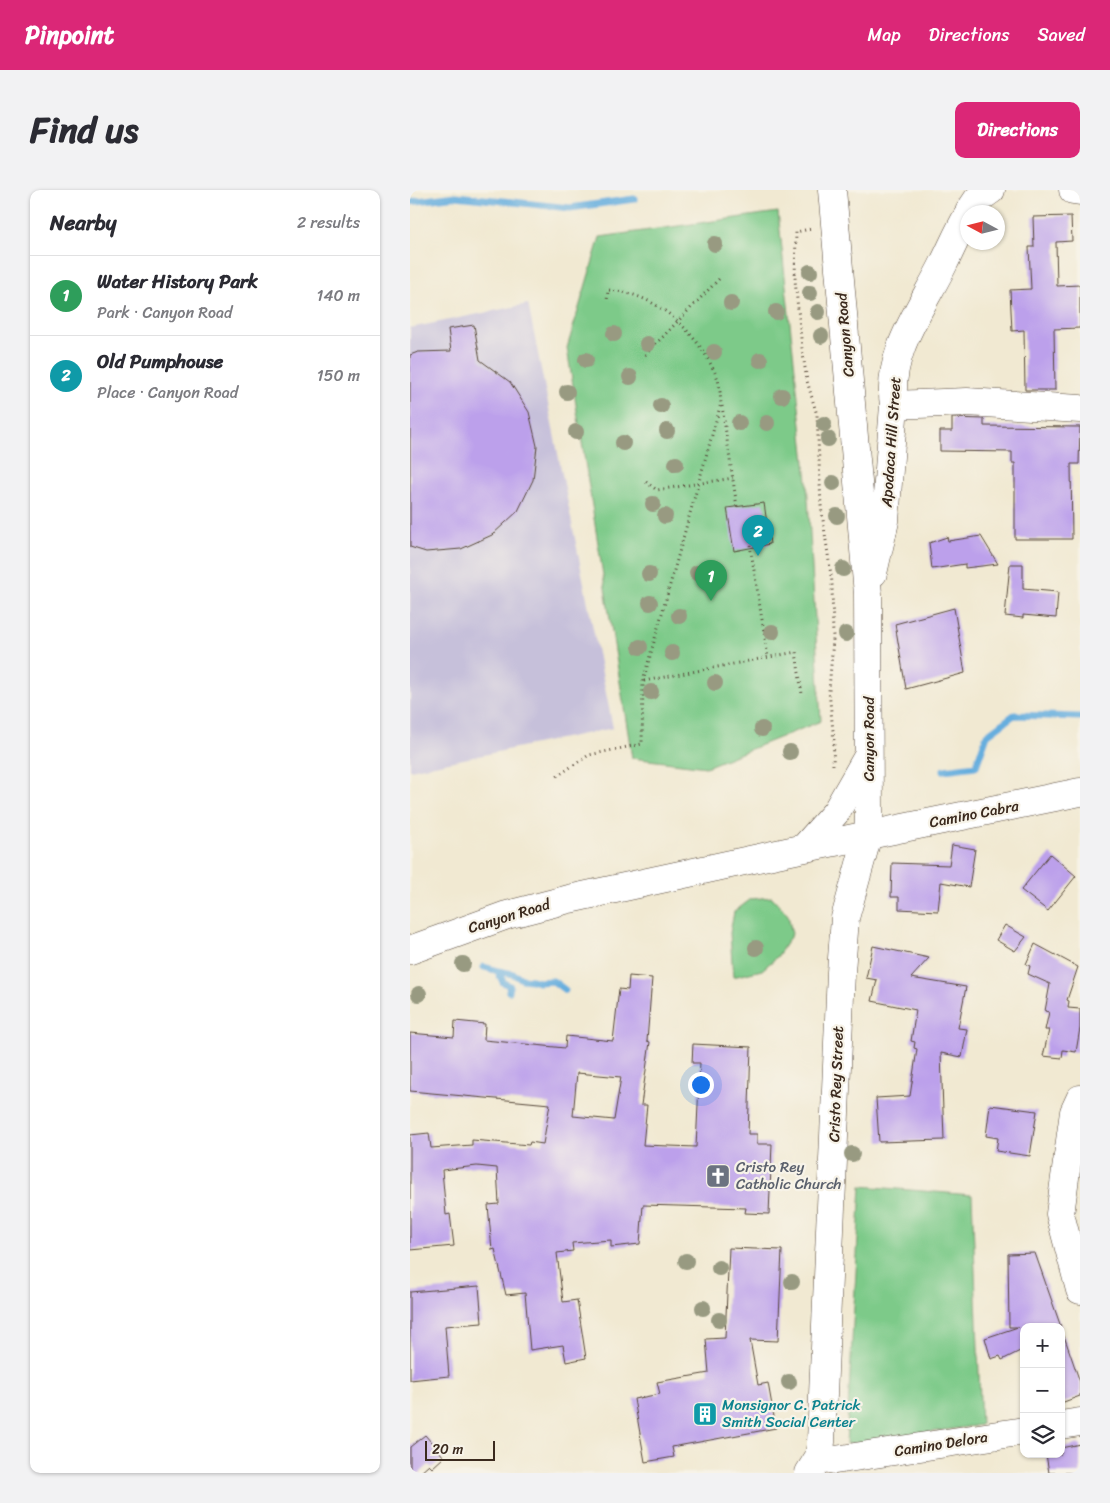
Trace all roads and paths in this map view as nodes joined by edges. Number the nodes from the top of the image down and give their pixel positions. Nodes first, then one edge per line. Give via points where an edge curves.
1 (832, 190) edge
2 (991, 190) edge
3 (1073, 190) edge
4 (1080, 191) edge
5 (974, 205) edge
6 (835, 224) junction
7 (960, 231) edge
8 (720, 278) dead end
9 (607, 302) dead end
10 (678, 320) junction
11 (645, 355) dead end
12 (721, 403) junction
13 (894, 405) junction
14 (1080, 409) edge
15 (733, 478) junction
16 (646, 482) dead end
17 (700, 483) junction
18 (737, 507) dead end
19 (750, 545) dead end
20 (868, 594) junction
21 (768, 657) junction
22 (643, 681) junction
23 (802, 694) dead end
24 (869, 755) junction
25 (834, 770) dead end
26 (557, 776) dead end
27 (1080, 792) edge
28 (868, 835) junction
29 (804, 848) junction
30 (416, 949) edge
31 (1080, 1099) edge
32 (1080, 1290) edge
33 (1080, 1422) edge
34 (1065, 1424) edge
35 (1020, 1432) edge
36 (814, 1465) edge

1 - 6 street, Canyon Road
2 - 5 street, Apodaca Hill Street
3 - 4 street
6 - 20 street, Canyon Road
6 - 25 path via 796,232 795,280 807,381 817,415 821,506 832,582 833,639 829,691
7 - 13 street, Apodaca Hill Street via 906,333 891,388
8 - 10 path
9 - 10 path via 608,290 626,293 646,299
10 - 11 path
10 - 12 path via 702,347 717,378
12 - 15 path
12 - 17 path
13 - 14 street via 966,402
13 - 20 street, Apodaca Hill Street via 886,521
15 - 17 path
15 - 18 path
16 - 17 path via 658,490
17 - 22 path
19 - 21 path
20 - 24 street, Canyon Road
21 - 22 path
21 - 23 path via 796,652
22 - 26 path via 642,744 588,755
24 - 28 street, Canyon Road
24 - 29 street via 836,812
27 - 28 street, Camino Cabra
28 - 29 street, Canyon Road
28 - 36 street, Cristo Rey Street via 844,918 821,1432
29 - 30 street, Canyon Road via 568,899 507,915
31 - 32 street via 1074,1112 1060,1214
33 - 34 street
35 - 36 street, Camino Delora

